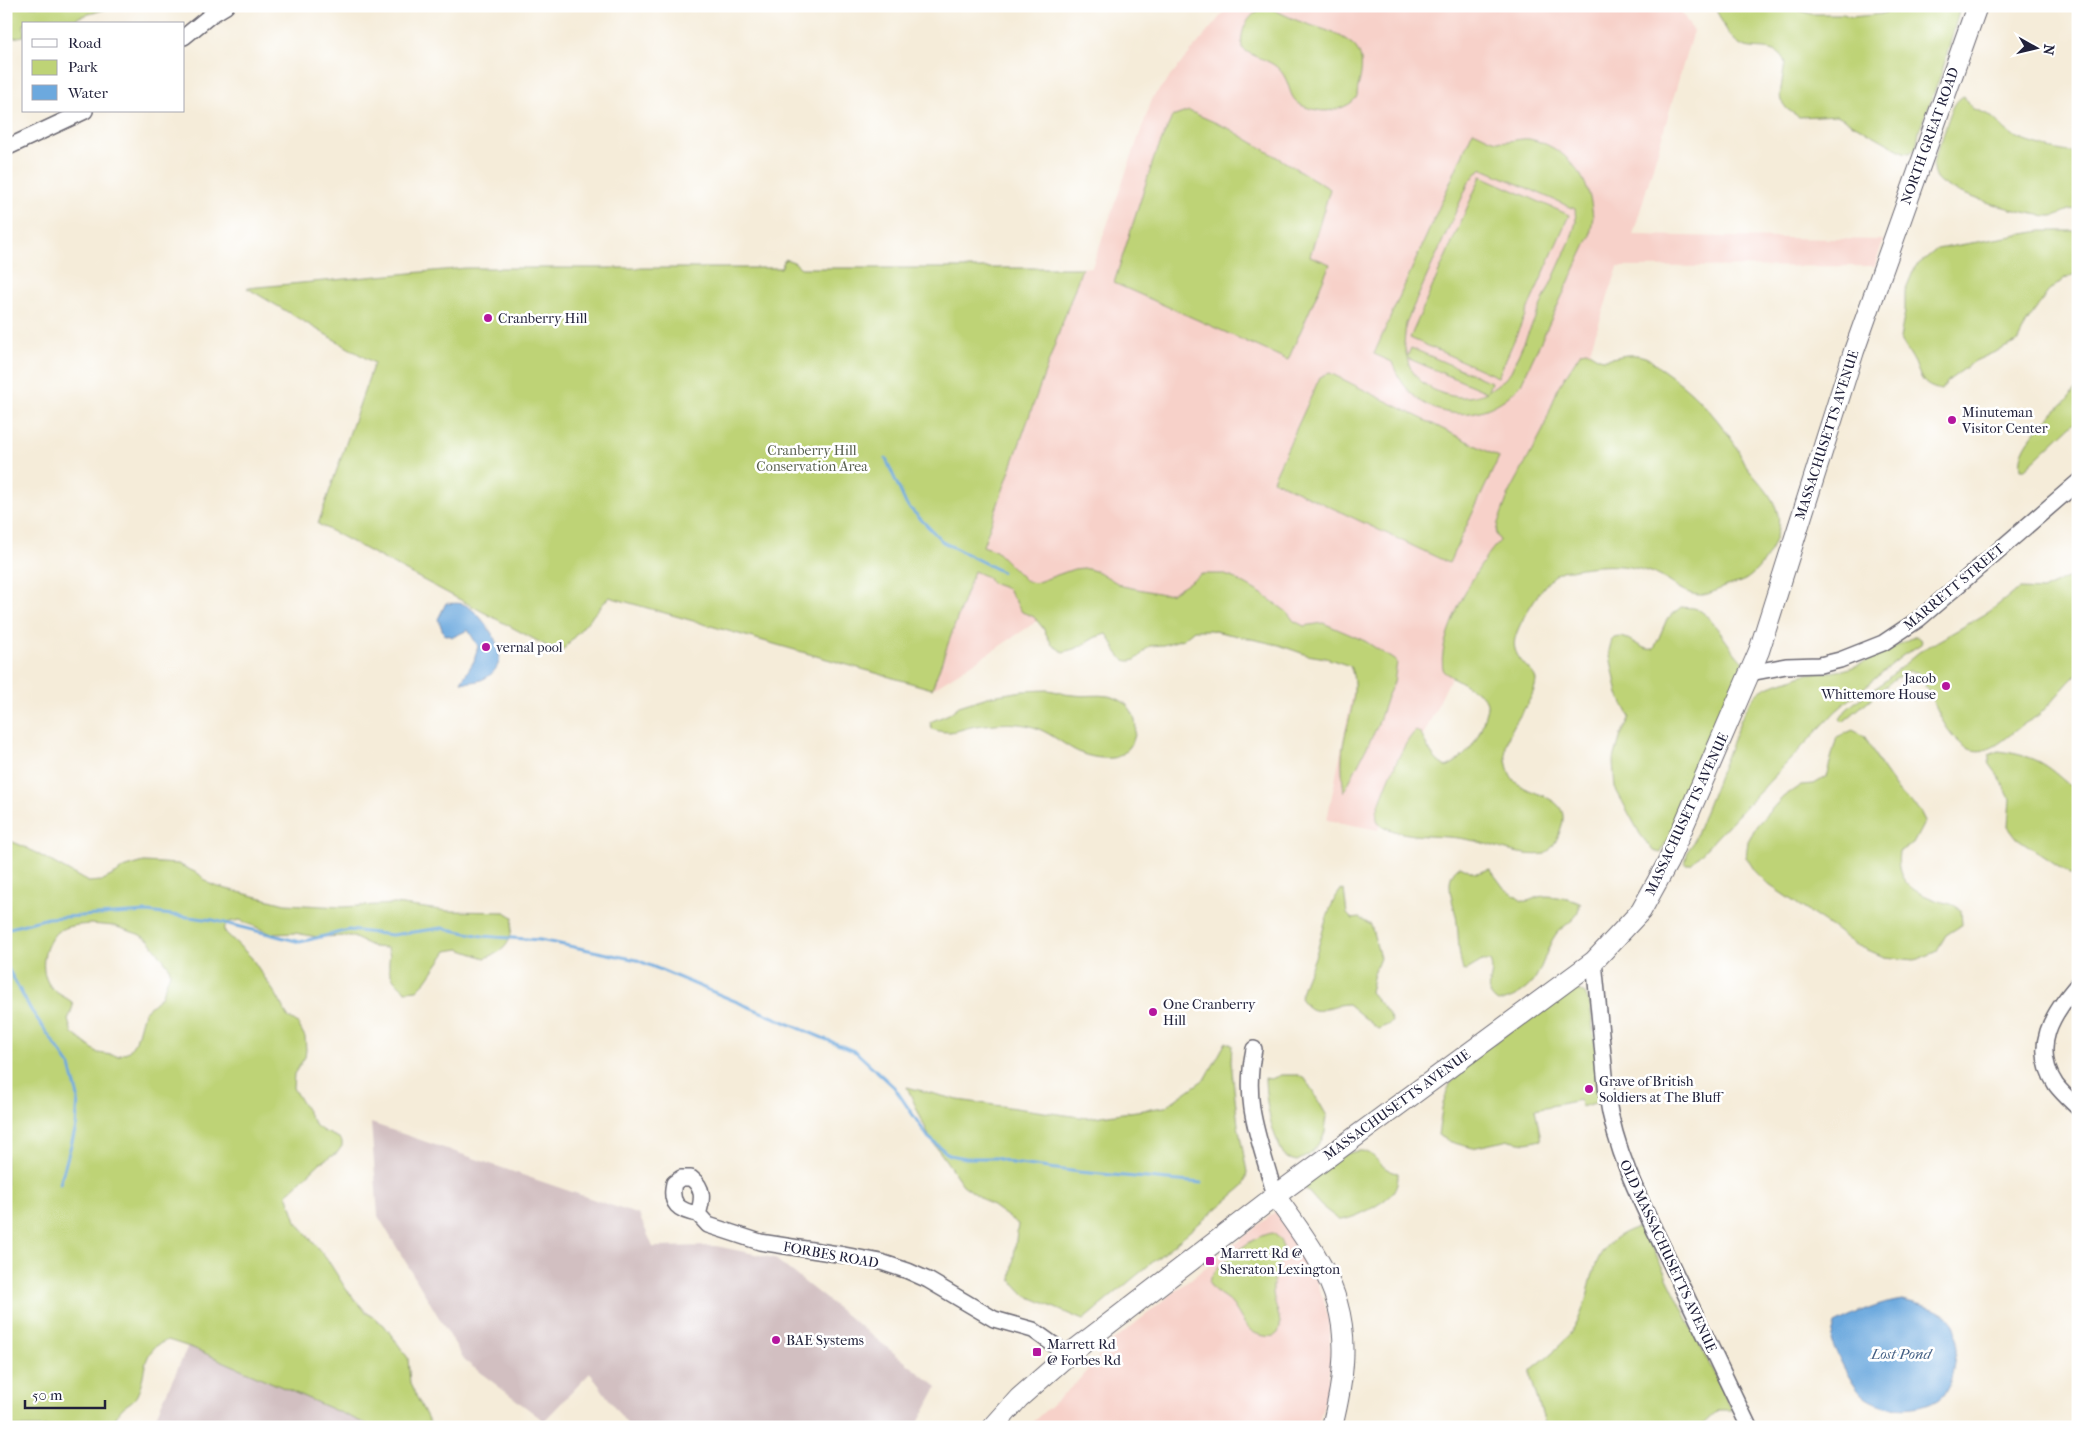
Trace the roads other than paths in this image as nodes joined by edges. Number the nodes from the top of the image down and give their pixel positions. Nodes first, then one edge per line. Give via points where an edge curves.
1 (226, 6) edge
2 (1977, 6) edge
3 (185, 36) edge
4 (83, 112) edge
5 (6, 148) edge
6 (1884, 267) joint
7 (2078, 482) edge
8 (1758, 651) junction
9 (1786, 666) junction
10 (1750, 673) junction
11 (1594, 961) junction
12 (2078, 984) edge
13 (1254, 1049) dead end
14 (2078, 1108) edge
15 (1275, 1196) junction
16 (698, 1214) dead end
17 (1068, 1355) junction
18 (992, 1427) edge
19 (1332, 1427) edge
20 (1749, 1427) edge

1 - 3 street
2 - 6 main road, NORTH GREAT ROAD
4 - 5 street
6 - 8 main road, MASSACHUSETTS AVENUE
7 - 9 street, MARRETT STREET via 1920,619 1883,643 1820,665
8 - 9 street, MARRETT STREET
8 - 10 main road, MASSACHUSETTS AVENUE
9 - 10 street, MARRETT STREET
10 - 11 main road, MASSACHUSETTS AVENUE via 1661,876 1641,911
11 - 15 main road, MASSACHUSETTS AVENUE
11 - 20 street, OLD MASSACHUSETTS AVENUE via 1607,1096 1621,1154
12 - 14 street via 2053,1017 2045,1052 2057,1086
13 - 15 street via 1249,1075 1250,1099
15 - 17 main road, MASSACHUSETTS AVENUE
15 - 19 main road via 1315,1252 1338,1303 1344,1362
16 - 17 street, FORBES ROAD via 708,1225 760,1242 881,1262 908,1271 994,1319 1033,1330
17 - 18 main road, MASSACHUSETTS AVENUE via 1034,1383

